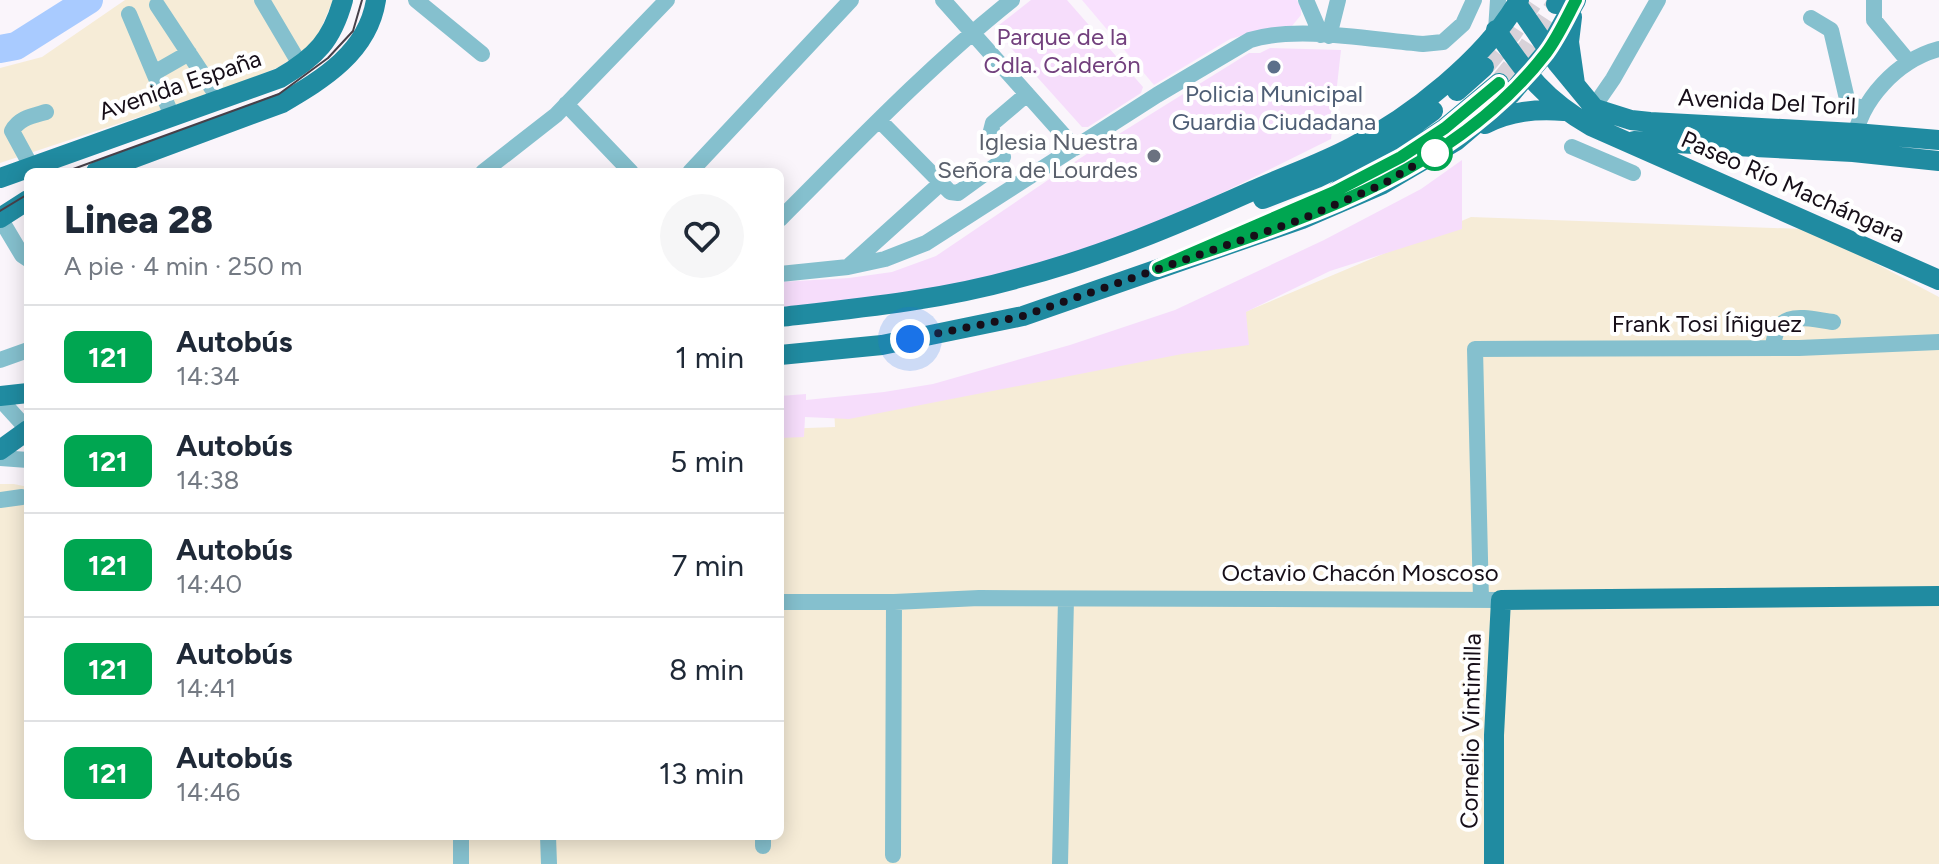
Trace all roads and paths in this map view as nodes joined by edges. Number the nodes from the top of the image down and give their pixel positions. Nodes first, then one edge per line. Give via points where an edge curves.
1 (262, 0) edge
2 (343, 0) edge
3 (376, 0) edge
4 (416, 0) edge
5 (667, 0) edge
6 (851, 0) edge
7 (943, 0) edge
8 (1012, 0) edge
9 (1306, 0) edge
10 (1338, 0) edge
11 (1474, 0) edge
12 (1658, 0) edge
13 (1874, 0) edge
14 (1512, 1) edge
15 (1566, 2) edge
16 (157, 5) dead end
17 (129, 14) dead end
18 (1811, 18) dead end
19 (1496, 30) junction
20 (971, 32) junction
21 (1325, 36) junction
22 (1939, 49) edge
23 (1548, 50) junction
24 (189, 53) junction
25 (482, 54) dead end
26 (1908, 61) junction
27 (301, 66) junction
28 (1484, 67) tunnel mouth
29 (154, 73) junction
30 (1527, 76) junction
31 (1499, 83) tunnel mouth
32 (1576, 88) junction
33 (1027, 94) junction
34 (219, 99) junction
35 (566, 104) junction
36 (1593, 108) junction
37 (1863, 108) junction
38 (1564, 111) junction
39 (46, 112) dead end
40 (172, 116) junction
41 (879, 120) junction
42 (1463, 135) junction
43 (1939, 140) edge
44 (1626, 141) junction
45 (1854, 142) junction
46 (1572, 147) dead end
47 (1075, 148) junction
48 (1939, 161) edge
49 (31, 166) junction
50 (26, 168) edge
51 (109, 168) edge
52 (488, 168) edge
53 (627, 168) edge
54 (694, 168) edge
55 (24, 169) edge
56 (1633, 173) dead end
57 (0, 178) edge
58 (941, 183) junction
59 (24, 203) edge
60 (784, 215) edge
61 (0, 218) edge
62 (1155, 234) junction
63 (24, 256) edge
64 (848, 267) junction
65 (1158, 268) junction
66 (784, 274) edge
67 (1939, 280) edge
68 (784, 317) edge
69 (1833, 322) dead end
70 (1939, 342) edge
71 (1773, 348) junction
72 (1475, 349) joint
73 (24, 351) edge
74 (784, 355) edge
75 (0, 360) edge
76 (24, 394) edge
77 (0, 397) edge
78 (24, 425) edge
79 (24, 430) edge
80 (0, 432) edge
81 (24, 433) edge
82 (0, 450) edge
83 (0, 458) edge
84 (24, 460) edge
85 (22, 497) dead end
86 (0, 500) edge
87 (1939, 596) edge
88 (1066, 599) junction
89 (1491, 600) junction
90 (784, 602) edge
91 (894, 602) junction
92 (461, 840) edge
93 (548, 840) edge
94 (893, 855) dead end
95 (461, 864) edge
96 (549, 864) edge
97 (1060, 864) edge
98 (1494, 864) edge

1 - 27 street
2 - 27 main road, Avenida España via 320,49
3 - 51 main road, Avenida España via 362,40 336,69 311,86 282,103
4 - 25 street
5 - 35 street
6 - 54 street
7 - 20 street
8 - 20 street
9 - 21 street
10 - 21 street
11 - 21 street via 1463,24 1443,42
12 - 36 street
13 - 26 street via 1874,20
14 - 19 main road
14 - 23 main road, Paseo Río Machángara
15 - 23 main road
15 - 32 main road
16 - 24 street
17 - 29 street
18 - 37 street via 1831,30 1847,99
19 - 30 main road, Paseo Río Machángara
19 - 62 main road via 1438,90 1351,148
20 - 33 street
20 - 41 street
21 - 47 street via 1267,35 1250,40
22 - 26 street
23 - 30 main road
23 - 32 main road, Paseo Río Machángara
24 - 29 street
24 - 34 street
26 - 37 street
27 - 34 main road, Avenida España
28 - 62 main road via 1389,143 1303,184
29 - 40 street
30 - 38 main road, Paseo Río Machángara
30 - 42 main road
31 - 65 main road via 1401,157
32 - 36 main road, Paseo Río Machángara
33 - 47 street
33 - 58 street via 993,123 990,135 1003,157 998,164 958,193
34 - 40 main road, Avenida España
35 - 52 street
35 - 53 street
36 - 44 main road, Paseo Río Machángara
36 - 45 main road, Avenida Del Toril via 1631,120
37 - 45 street
38 - 42 main road via 1521,111
38 - 44 main road, Paseo Río Machángara
39 - 49 street via 16,123 12,131
40 - 49 main road, Avenida España
41 - 58 street
41 - 60 street
42 - 65 main road via 1383,184
43 - 45 main road, Avenida Del Toril
44 - 45 main road, Avenida Del Toril
44 - 67 main road, Paseo Río Machángara
45 - 48 main road, Avenida Del Toril
46 - 56 street
47 - 64 street via 926,243
49 - 50 main road, Avenida España
55 - 57 main road, Avenida España
58 - 64 street
59 - 61 main road
61 - 63 street
62 - 68 main road via 1019,278 891,305
64 - 66 street
65 - 74 main road via 1023,316 882,345
69 - 71 street via 1788,319
70 - 71 street, Frank Tosi Íñiguez
71 - 72 street, Frank Tosi Íñiguez
72 - 89 street, Cornelio Vintimilla
73 - 75 street
76 - 77 main road
77 - 78 street
79 - 80 main road
81 - 82 main road
83 - 84 street
85 - 86 street
87 - 89 main road, Octavio Chacón Moscoso
88 - 89 street, Octavio Chacón Moscoso
88 - 91 street, Octavio Chacón Moscoso
88 - 97 street
89 - 98 main road, Cornelio Vintimilla
90 - 91 street, Octavio Chacón Moscoso
91 - 94 street
92 - 95 street
93 - 96 street

